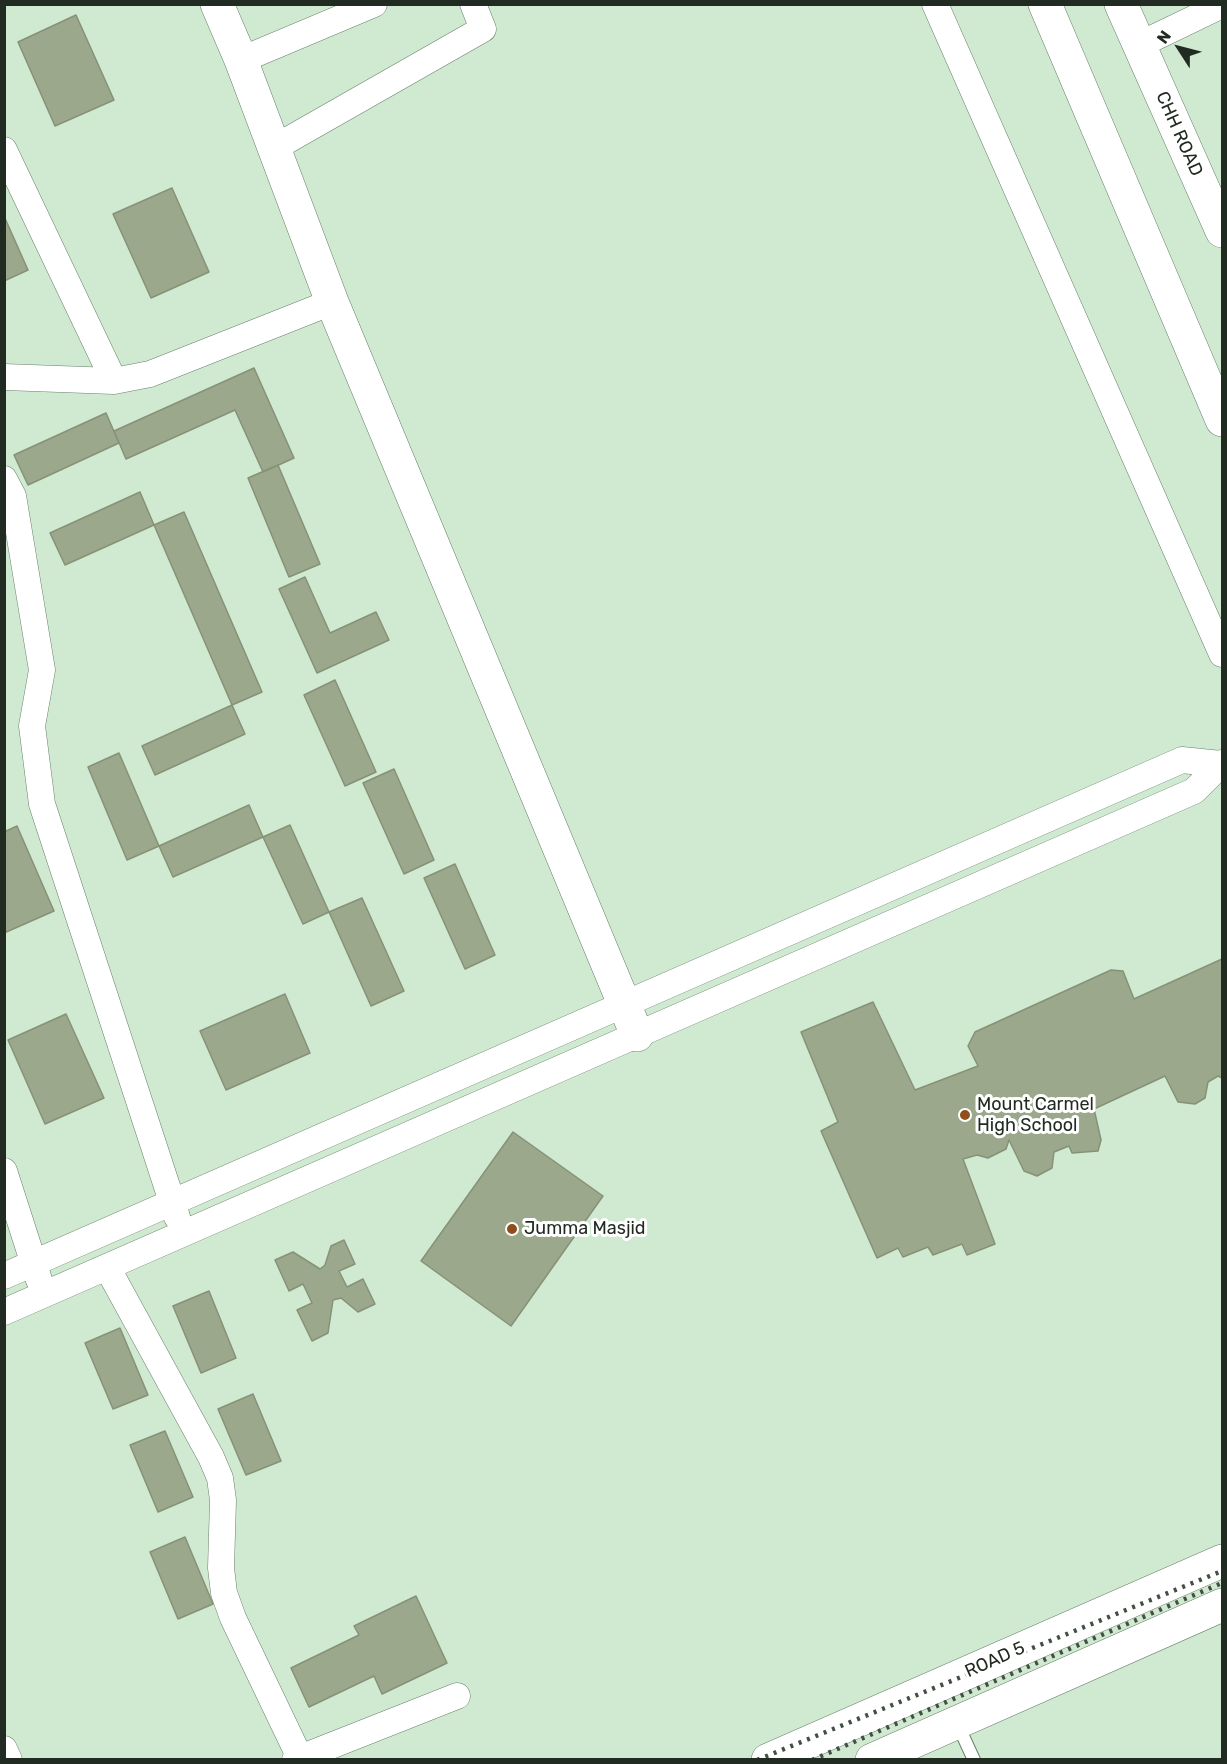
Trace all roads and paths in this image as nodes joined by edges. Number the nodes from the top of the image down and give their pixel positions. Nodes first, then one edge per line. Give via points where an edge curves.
1 (217, 4) edge
2 (374, 4) edge
3 (473, 4) edge
4 (934, 4) edge
5 (1045, 4) edge
6 (1121, 4) edge
7 (1222, 5) edge
8 (1139, 45) junction
9 (241, 60) junction
10 (274, 148) junction
11 (4, 150) edge
12 (1222, 231) edge
13 (333, 302) junction
14 (4, 377) edge
15 (114, 381) junction
16 (1222, 420) edge
17 (4, 479) edge
18 (1222, 654) edge
19 (1222, 764) edge
20 (624, 1005) junction
21 (637, 1035) junction
22 (4, 1171) edge
23 (172, 1202) junction
24 (182, 1234) junction
25 (34, 1263) junction
26 (107, 1267) junction
27 (4, 1276) edge
28 (44, 1294) junction
29 (4, 1312) edge
30 (1222, 1561) edge
31 (1222, 1605) edge
32 (457, 1696) dead end
33 (957, 1722) junction
34 (4, 1749) edge
35 (297, 1759) edge
36 (9, 1760) edge
37 (768, 1760) edge
38 (872, 1760) edge
39 (974, 1760) edge

1 - 9 street
2 - 9 street
3 - 10 street via 483,28
4 - 18 street
5 - 16 street
6 - 8 street, CHH ROAD
7 - 8 street
8 - 12 street, CHH ROAD
9 - 10 street
10 - 13 street
11 - 15 street
13 - 15 street via 150,374
13 - 20 street
14 - 15 street
17 - 23 street via 13,496 42,670 32,726 42,804
19 - 20 street via 1182,760
19 - 21 street via 1194,791
20 - 21 street
20 - 23 street
21 - 24 street
22 - 25 street
23 - 24 street
23 - 25 street
24 - 26 street
25 - 27 street
25 - 28 street
26 - 28 street
26 - 35 street via 220,1478 224,1593
28 - 29 street
30 - 37 street, ROAD 5
31 - 33 street
32 - 35 street
33 - 38 street
33 - 39 lane
34 - 36 street

